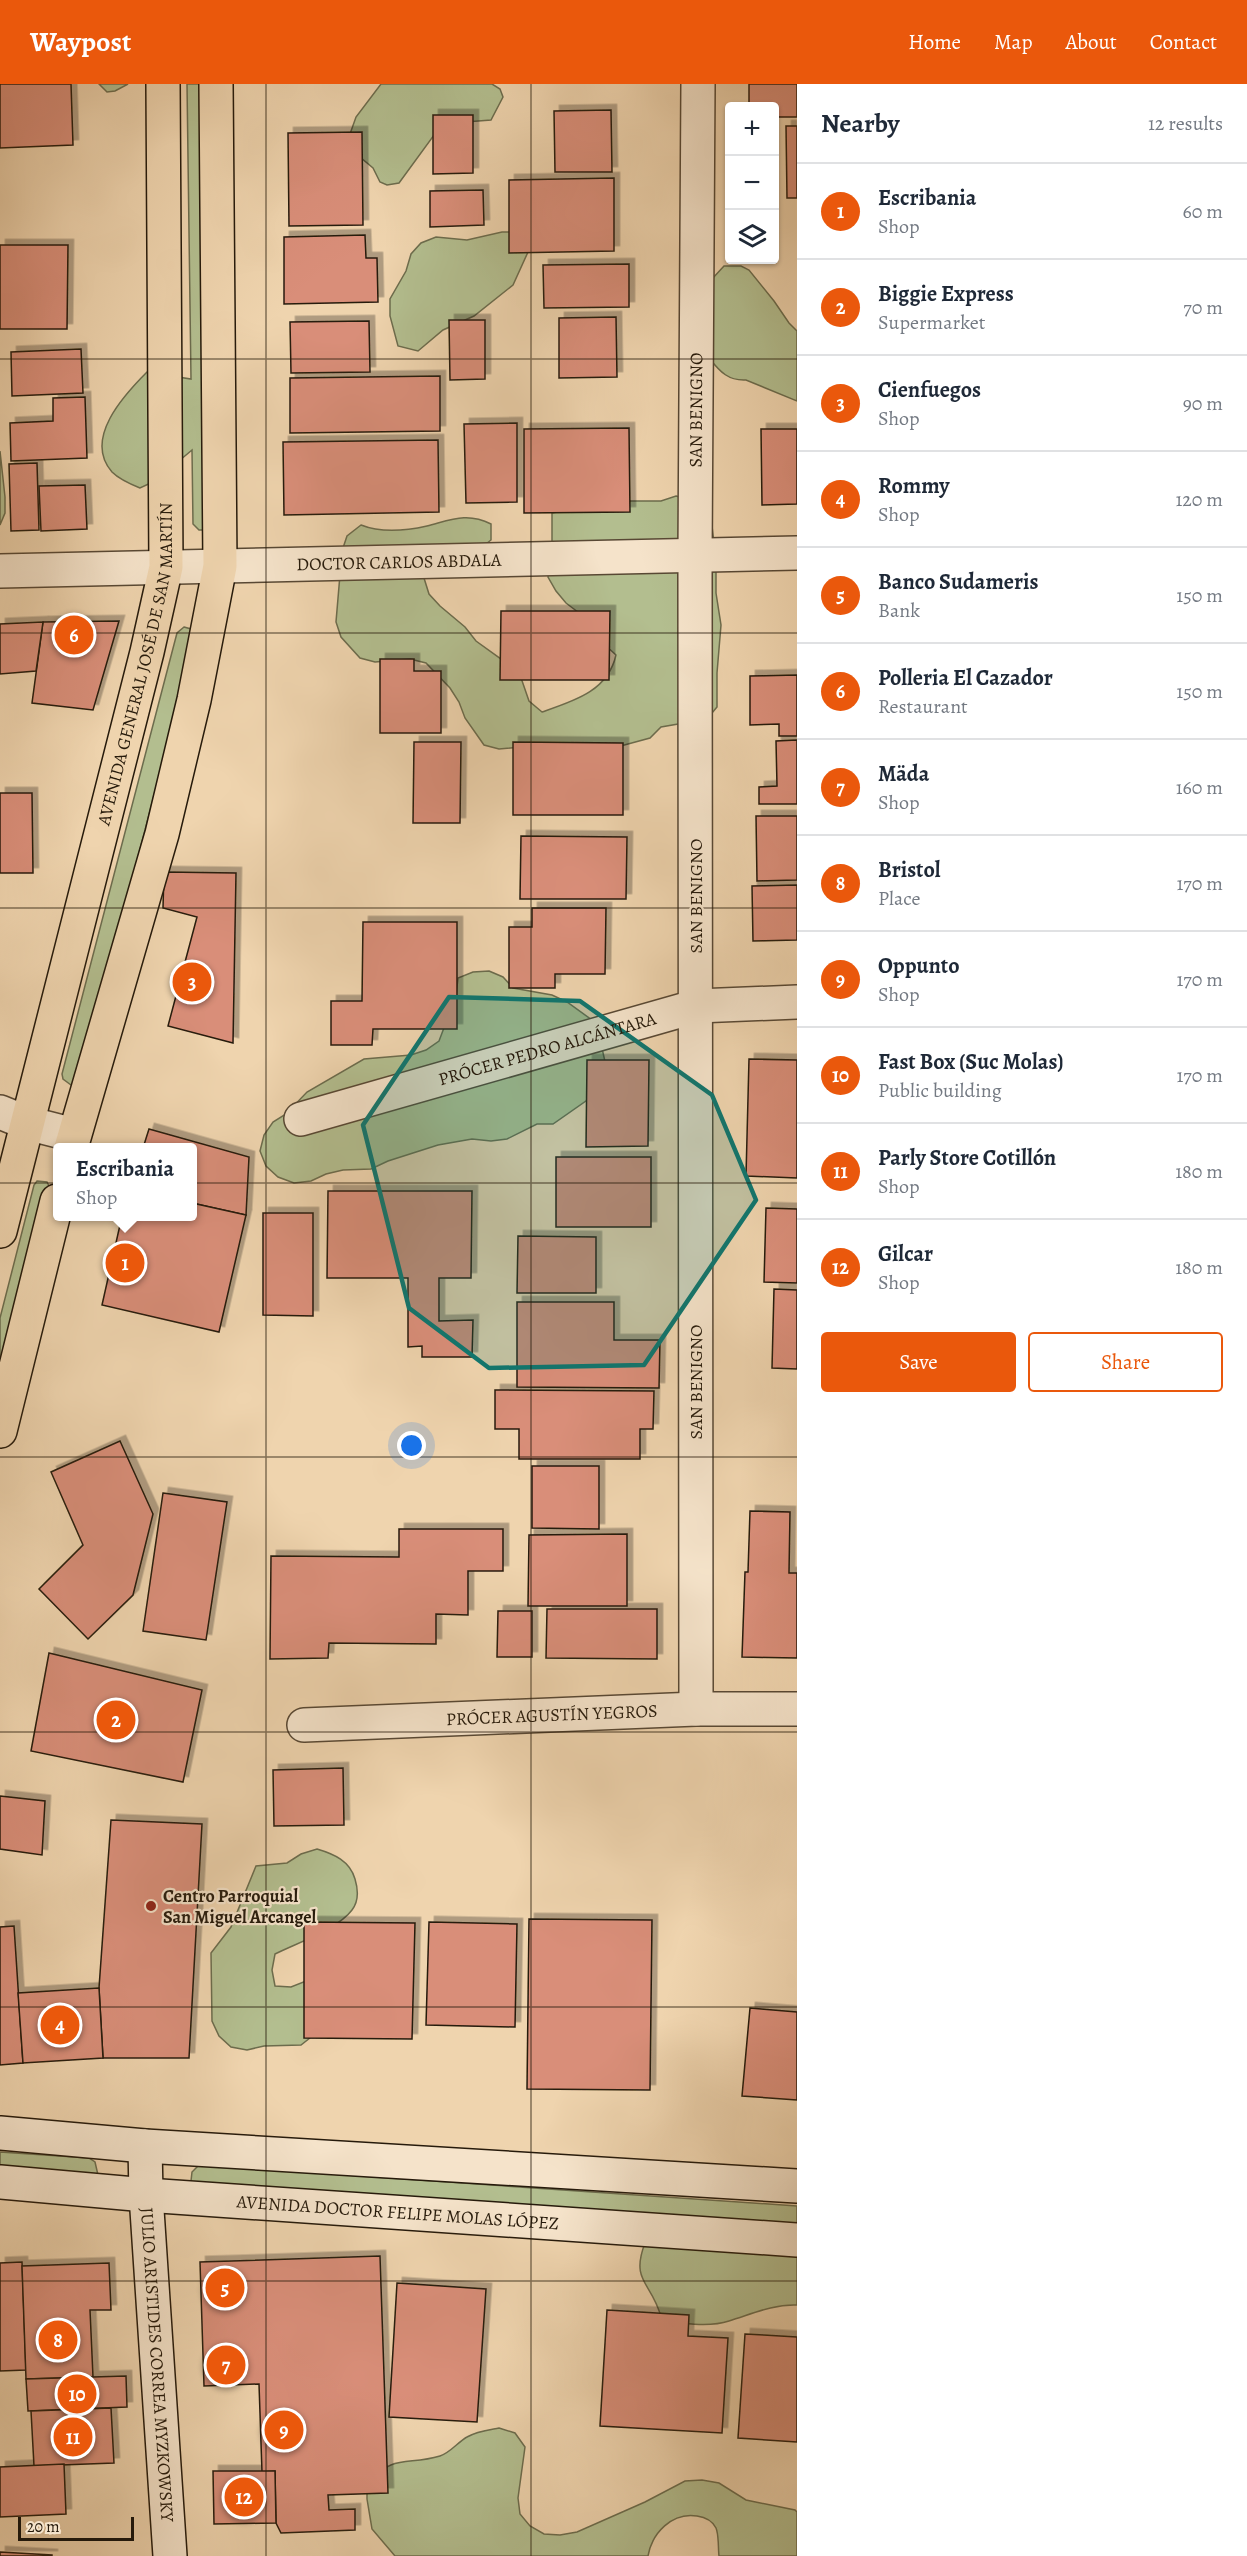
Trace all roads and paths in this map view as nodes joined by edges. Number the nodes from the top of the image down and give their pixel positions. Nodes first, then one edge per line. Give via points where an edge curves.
1 (163, 84) edge
2 (216, 84) edge
3 (698, 84) edge
4 (797, 554) edge
5 (695, 555) junction
6 (220, 566) junction
7 (166, 567) junction
8 (0, 571) edge
9 (797, 1002) edge
10 (697, 1006) junction
11 (14, 1118) edge
12 (301, 1119) dead end
13 (72, 1141) edge
14 (53, 1217) edge
15 (0, 1231) edge
16 (0, 1431) edge
17 (797, 1708) edge
18 (696, 1709) junction
19 (304, 1725) dead end
20 (0, 2133) edge
21 (146, 2171) junction
22 (0, 2181) edge
23 (797, 2186) edge
24 (797, 2240) edge
25 (170, 2556) edge

1 - 7 main road, AVENIDA GENERAL JOSÉ DE SAN MARTÍN
2 - 6 main road
3 - 5 street, SAN BENIGNO
4 - 5 street, DOCTOR CARLOS ABDALA
5 - 6 street, DOCTOR CARLOS ABDALA
5 - 10 street, SAN BENIGNO
6 - 7 street, DOCTOR CARLOS ABDALA
6 - 13 main road via 162,834
7 - 8 street, DOCTOR CARLOS ABDALA
7 - 11 main road, AVENIDA GENERAL JOSÉ DE SAN MARTÍN via 147,652
9 - 10 street, PRÓCER PEDRO ALCÁNTARA
10 - 12 street, PRÓCER PEDRO ALCÁNTARA
10 - 18 street, SAN BENIGNO
11 - 13 street
11 - 15 main road, AVENIDA GENERAL JOSÉ DE SAN MARTÍN
14 - 16 main road
17 - 18 street, PRÓCER AGUSTÍN YEGROS
18 - 19 street, PRÓCER AGUSTÍN YEGROS
20 - 21 street, AVENIDA DOCTOR FELIPE MOLAS LÓPEZ
21 - 22 street, AVENIDA DOCTOR FELIPE MOLAS LÓPEZ
21 - 23 street, AVENIDA DOCTOR FELIPE MOLAS LÓPEZ
21 - 24 street, AVENIDA DOCTOR FELIPE MOLAS LÓPEZ
21 - 25 street, JULIO ARISTIDES CORREA MYZKOWSKY

